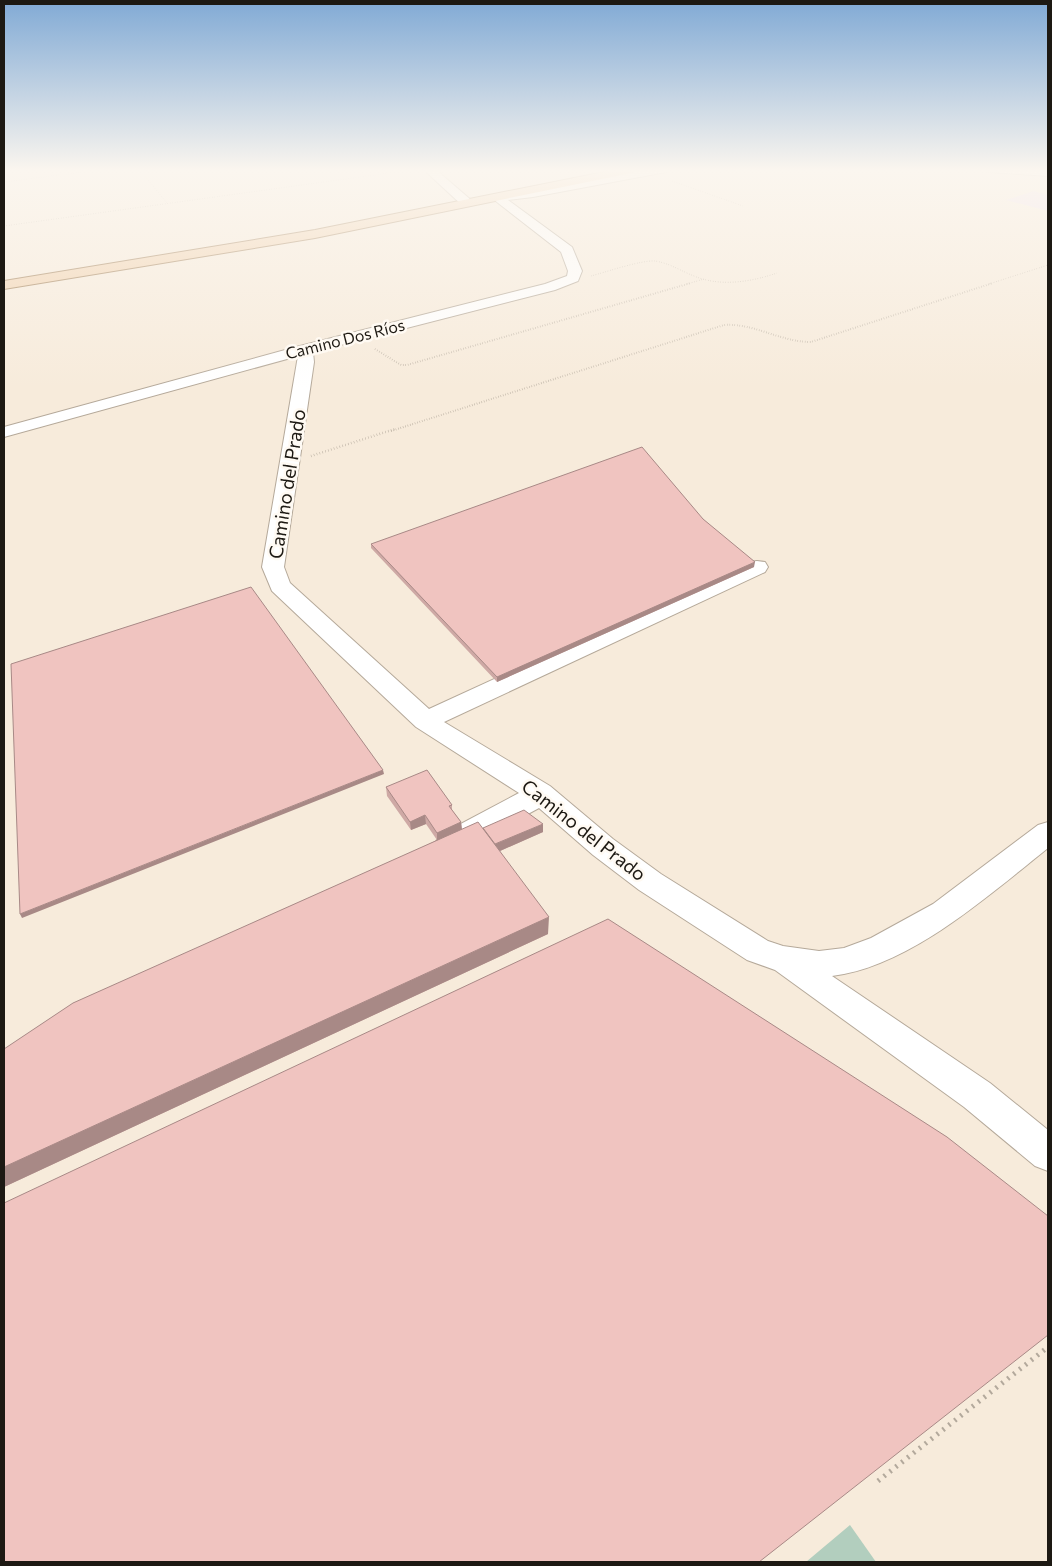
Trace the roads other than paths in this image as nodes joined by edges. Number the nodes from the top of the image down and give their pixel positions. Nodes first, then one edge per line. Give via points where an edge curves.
1 (265, 242) edge
2 (557, 242) edge
3 (4, 284) edge
4 (302, 350) junction
5 (4, 432) edge
6 (757, 567) edge
7 (424, 721) junction
8 (540, 793) junction
9 (1048, 833) edge
10 (427, 854) edge
11 (783, 959) junction
12 (1048, 1153) edge

1 - 3 main road
2 - 4 street, Camino Dos Ríos via 567,250 575,271 573,278 566,281
4 - 5 street, Camino Dos Ríos
4 - 7 street, Camino del Prado via 306,354 306,362 273,567 280,586
6 - 7 street
7 - 8 street, Camino del Prado
8 - 10 street via 481,829
8 - 11 street, Camino del Prado via 650,882 758,951
9 - 11 street, Camino del Prado via 944,913 882,947 845,961 819,964
11 - 12 street via 976,1095

